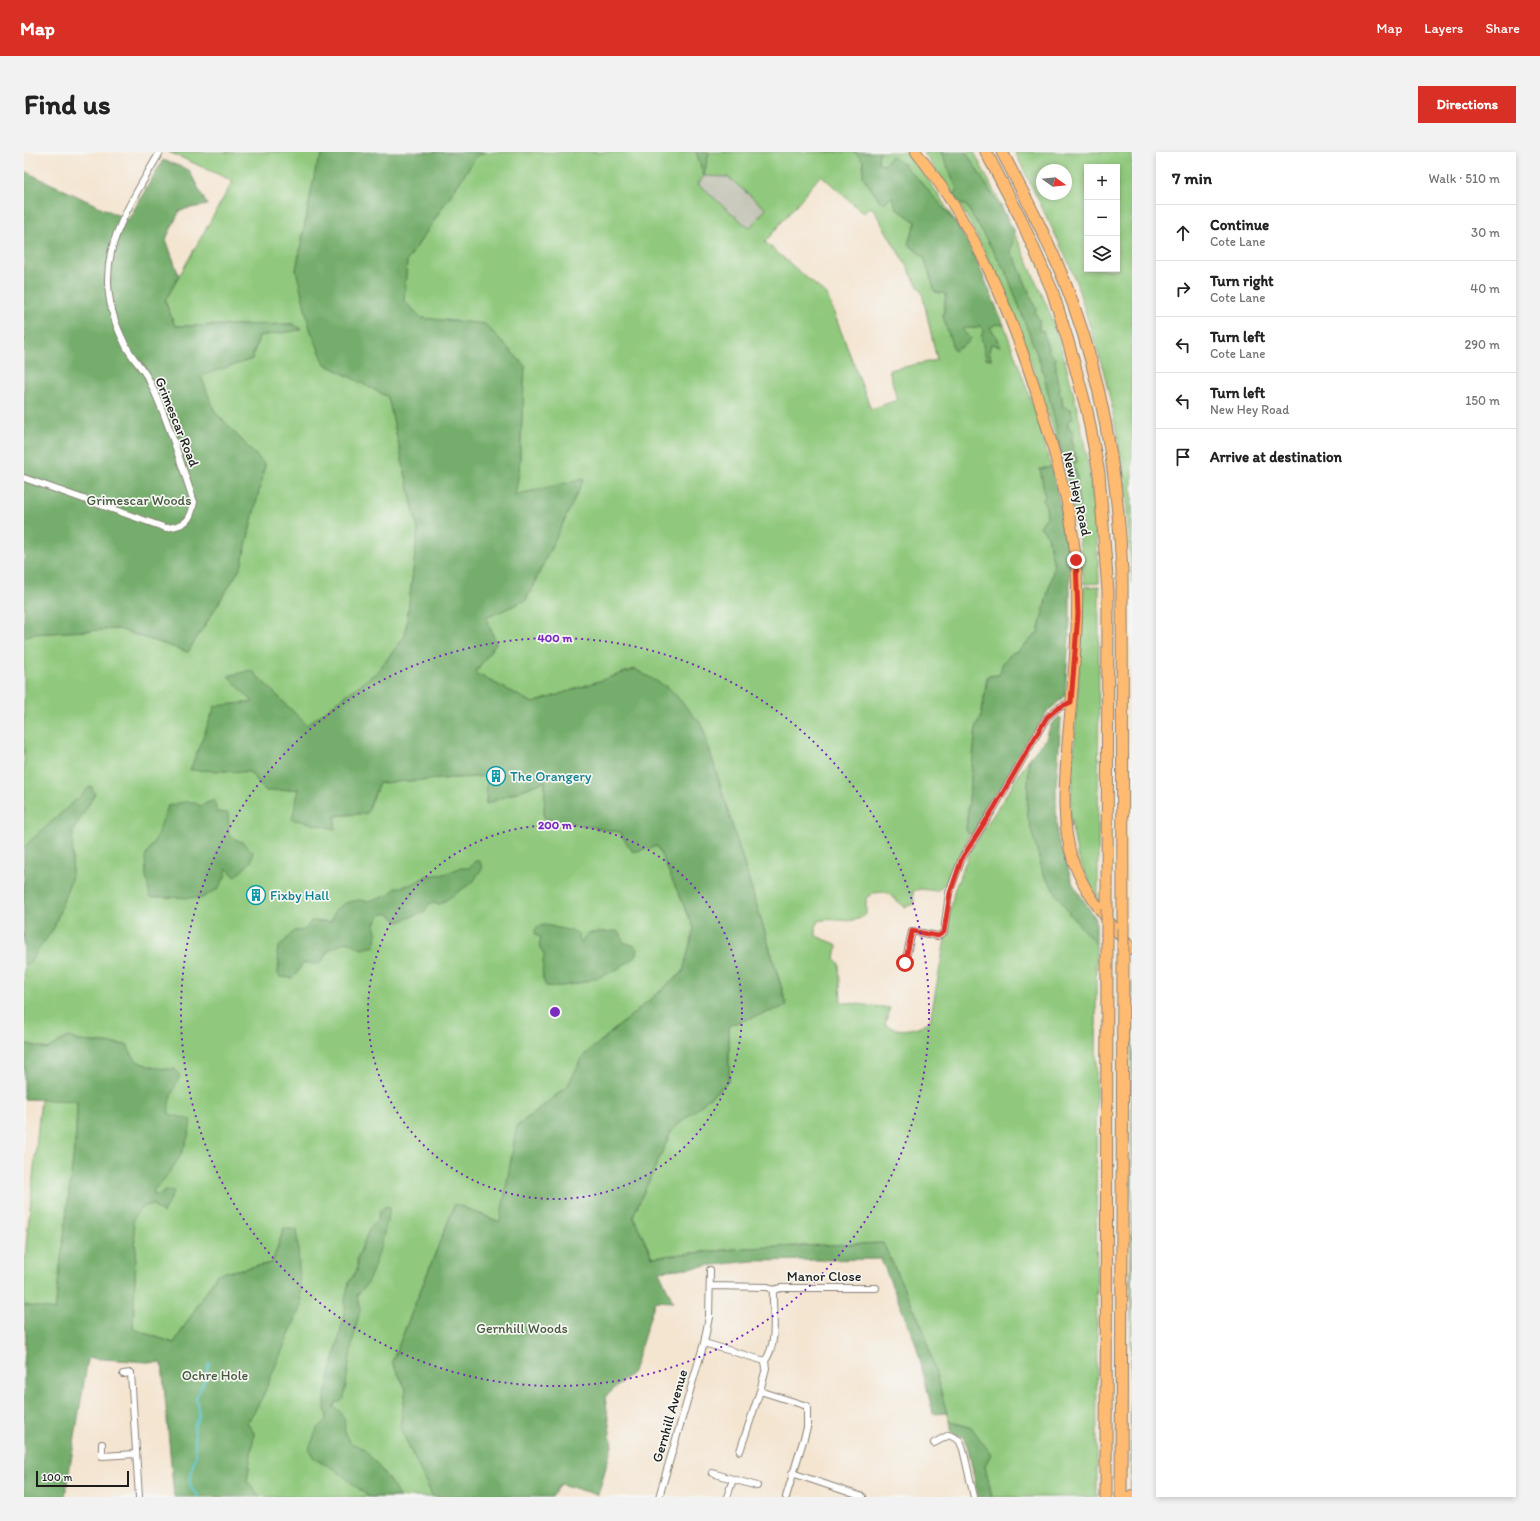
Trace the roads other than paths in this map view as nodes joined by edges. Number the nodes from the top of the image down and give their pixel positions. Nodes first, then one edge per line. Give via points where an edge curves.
1 (160, 152) edge
2 (916, 152) edge
3 (986, 152) edge
4 (1002, 152) edge
5 (24, 478) edge
6 (1071, 702) junction
7 (1128, 952) edge
8 (905, 963) dead end
9 (710, 1270) dead end
10 (710, 1286) junction
11 (876, 1288) dead end
12 (773, 1290) junction
13 (704, 1343) junction
14 (765, 1361) junction
15 (123, 1374) dead end
16 (760, 1391) junction
17 (934, 1443) dead end
18 (102, 1444) dead end
19 (740, 1451) dead end
20 (136, 1454) junction
21 (712, 1473) dead end
22 (792, 1473) junction
23 (733, 1479) junction
24 (757, 1486) dead end
25 (1126, 1495) edge
26 (140, 1497) edge
27 (659, 1497) edge
28 (727, 1497) edge
29 (786, 1497) edge
30 (863, 1497) edge
31 (974, 1497) edge
32 (1106, 1497) edge

1 - 5 street, Grimescar Road via 127,209 114,241 107,273 109,308 124,343 148,379 161,408 194,502 192,515 179,527 166,528
2 - 6 main road, New Hey Road via 949,199 988,269 1027,366 1046,427 1068,510 1076,560 1078,614
3 - 32 highway, bridge via 1020,217 1052,290 1087,411 1099,473 1108,591
4 - 7 highway, bridge via 1034,212 1064,281 1085,341 1114,473 1122,572 1123,928
6 - 7 main road, New Hey Road via 1064,794 1068,842 1088,894
6 - 8 street via 1047,717 994,808 964,853 950,893 944,932 938,936 912,931
7 - 25 highway
9 - 10 street, Gernhill Avenue
10 - 12 street, Manor Close via 768,1287
10 - 13 street, Gernhill Avenue via 709,1317
11 - 12 street, Manor Close
12 - 14 street, Manor Close via 774,1338 771,1353
13 - 14 street
13 - 27 street, Gernhill Avenue
14 - 16 street, Manor Close via 766,1368
15 - 20 street via 131,1373
16 - 19 street, Manor Close
16 - 22 street via 807,1406 807,1428
17 - 31 street via 949,1435 959,1440
18 - 20 street via 103,1459
20 - 26 street
21 - 23 street
22 - 29 street
22 - 30 street
23 - 24 street
23 - 28 street

